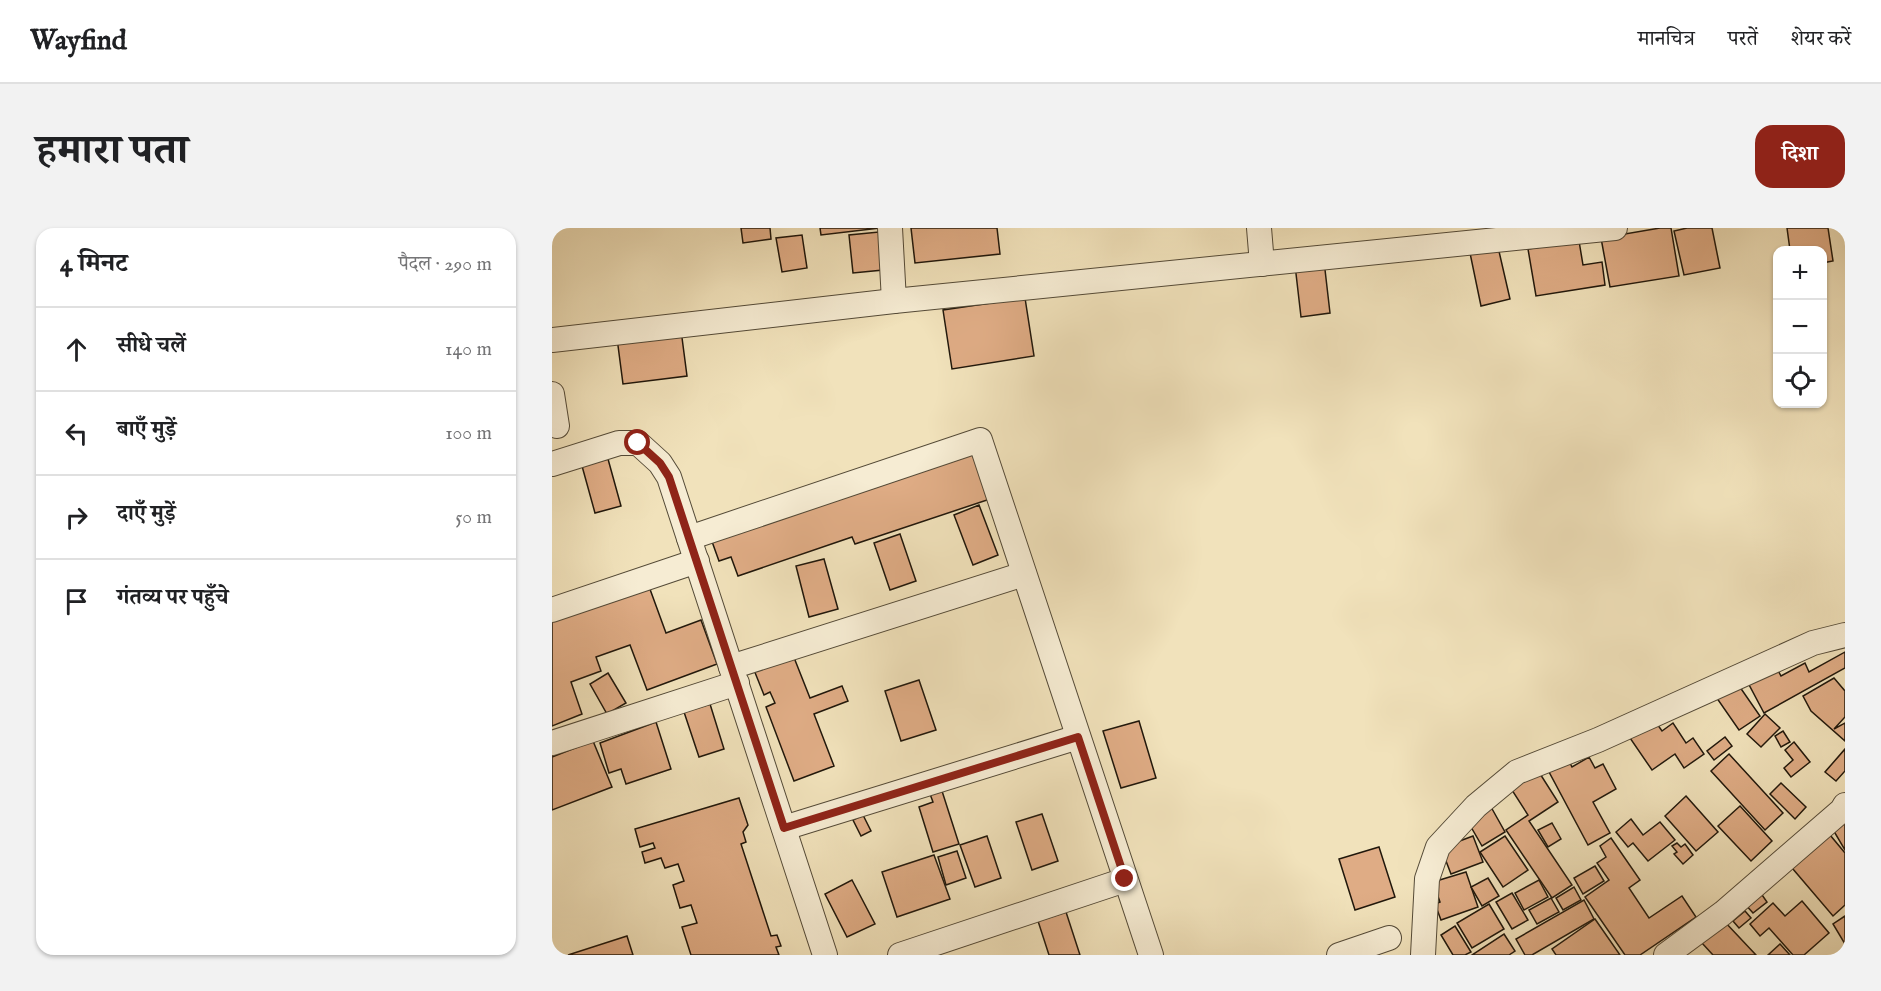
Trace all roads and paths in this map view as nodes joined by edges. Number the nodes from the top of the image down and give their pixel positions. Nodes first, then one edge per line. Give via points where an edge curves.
1 (891, 228) edge
2 (1258, 228) edge
3 (1615, 228) edge
4 (1508, 233) edge
5 (1262, 264) junction
6 (894, 301) junction
7 (552, 340) edge
8 (552, 394) edge
9 (557, 426) dead end
10 (552, 464) edge
11 (689, 538) junction
12 (697, 561) junction
13 (1024, 574) junction
14 (552, 610) edge
15 (1845, 635) edge
16 (734, 675) junction
17 (1078, 737) junction
18 (552, 743) edge
19 (1845, 805) edge
20 (784, 828) junction
21 (1125, 879) junction
22 (1389, 938) dead end
23 (825, 955) edge
24 (900, 955) edge
25 (1150, 955) edge
26 (1339, 955) edge
27 (1424, 955) edge
28 (1666, 955) edge

1 - 6 street
2 - 5 street
3 - 4 street
4 - 5 street
5 - 6 street
6 - 7 street
8 - 9 street
10 - 11 street via 619,443 638,443 669,477
11 - 12 street
11 - 13 street via 980,440
12 - 14 street
12 - 16 street
13 - 16 street
13 - 17 street
15 - 27 street via 1813,643 1598,740 1517,772 1476,806 1438,847 1427,879
16 - 18 street
16 - 20 street
17 - 20 street
17 - 21 street
19 - 28 street via 1723,913
20 - 23 street
21 - 24 street
21 - 25 street
22 - 26 street

